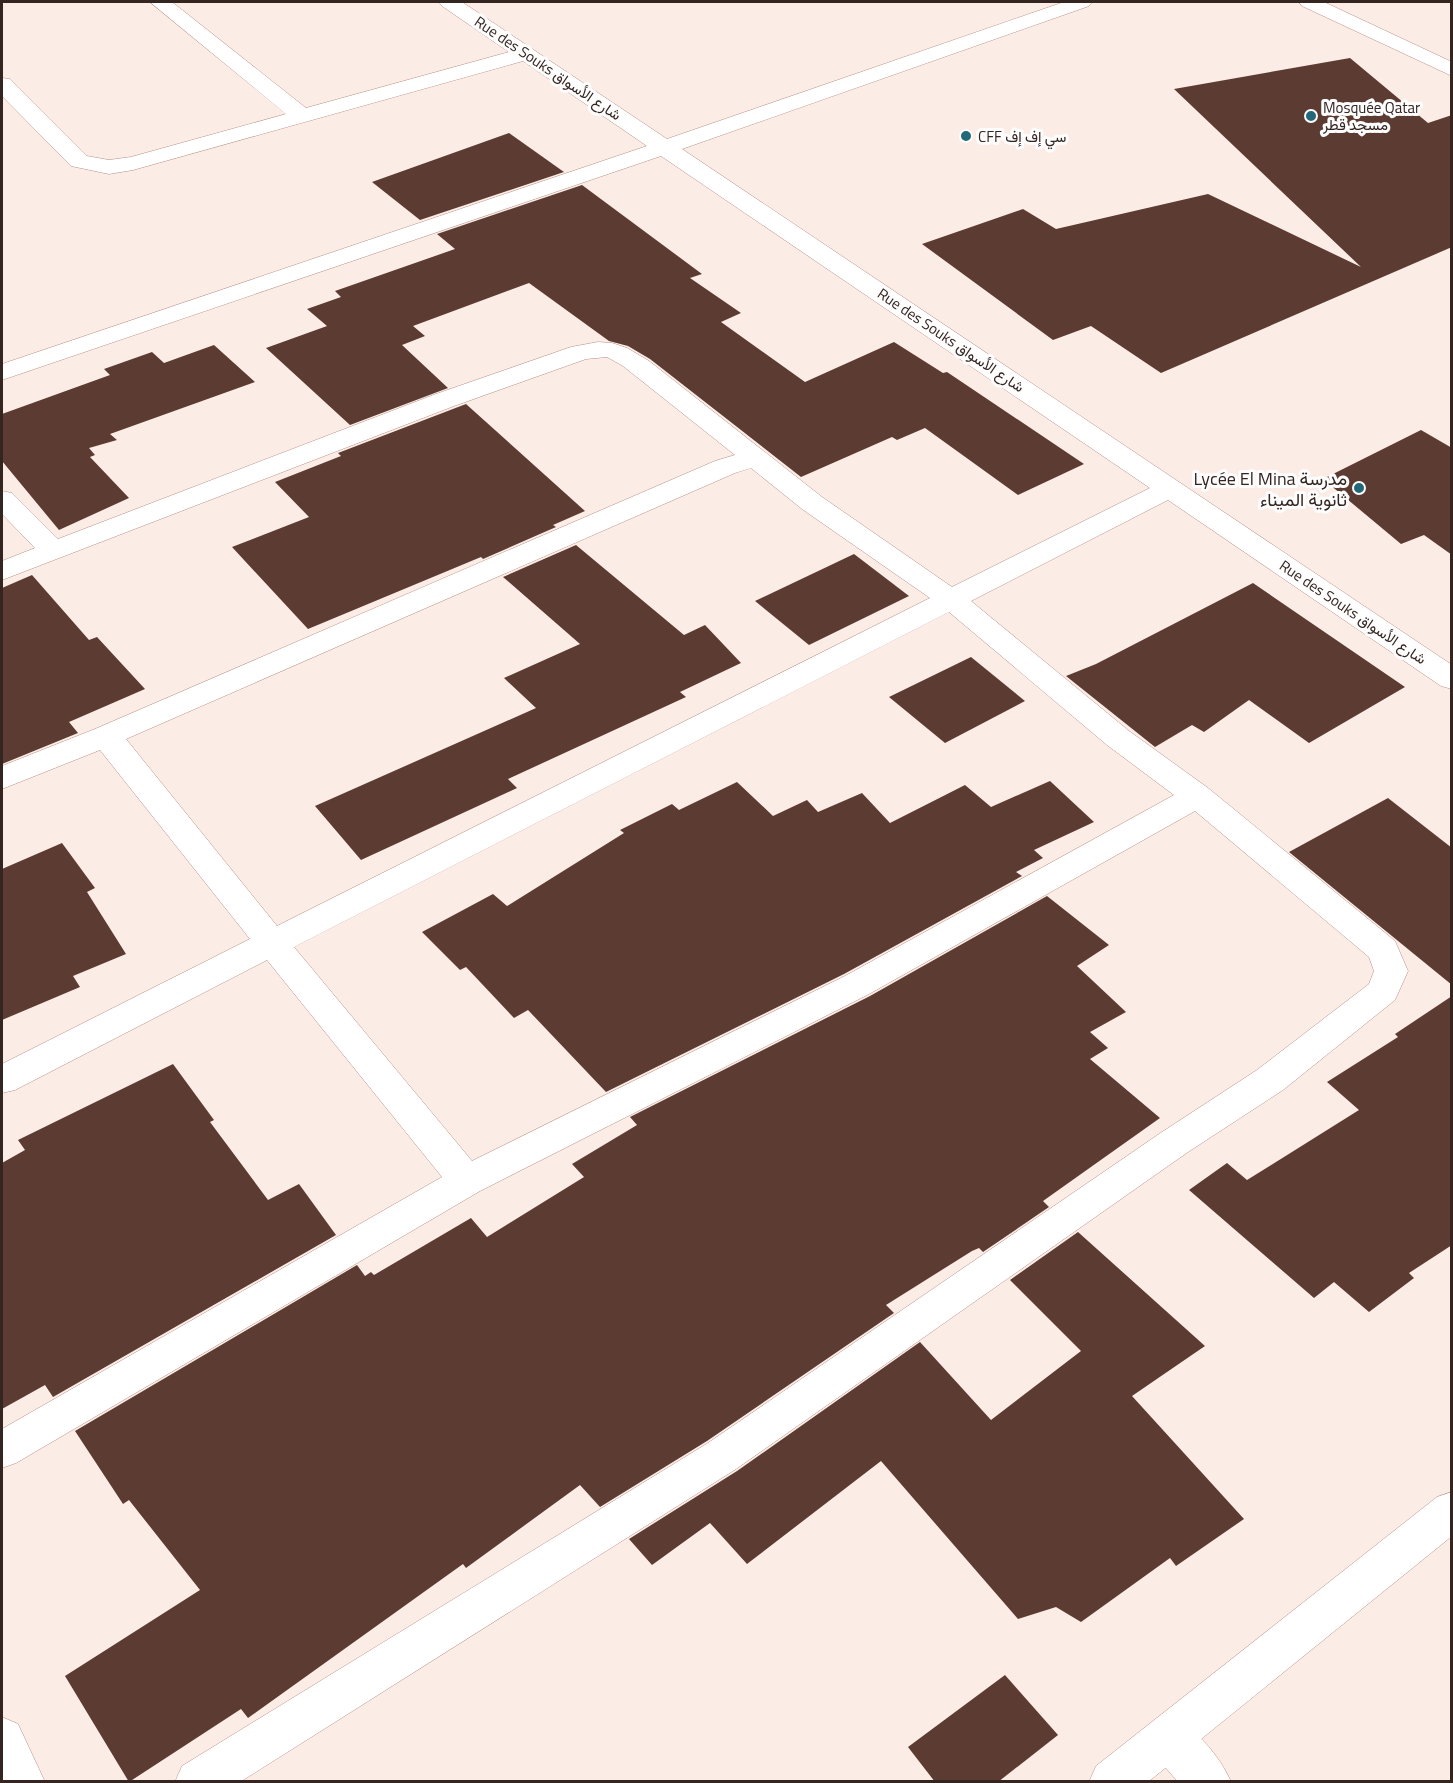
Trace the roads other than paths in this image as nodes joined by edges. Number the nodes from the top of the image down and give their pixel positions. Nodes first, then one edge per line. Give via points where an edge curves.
1 (160, 2) edge
2 (449, 2) edge
3 (1082, 2) edge
4 (1309, 2) edge
5 (526, 54) junction
6 (1452, 70) edge
7 (2, 84) edge
8 (302, 116) junction
9 (665, 147) junction
10 (2, 372) edge
11 (755, 458) junction
12 (1170, 488) junction
13 (2, 499) edge
14 (54, 551) junction
15 (2, 571) edge
16 (951, 599) junction
17 (1452, 679) edge
18 (106, 736) junction
19 (2, 778) edge
20 (1197, 796) junction
21 (272, 943) junction
22 (2, 1080) edge
23 (467, 1181) junction
24 (2, 1450) edge
25 (1452, 1510) edge
26 (2, 1738) edge
27 (1169, 1738) junction
28 (22, 1782) edge
29 (198, 1782) edge
30 (1112, 1782) edge
31 (1208, 1782) edge

1 - 8 street
2 - 5 street, Rue des Souks شارع الأسواق
3 - 9 street
4 - 6 street
5 - 8 street
5 - 9 street, Rue des Souks شارع الأسواق
7 - 8 street via 80,161 109,167 133,164
9 - 10 street
9 - 12 street, Rue des Souks شارع الأسواق
11 - 14 street via 640,366 620,352 601,348 445,400
11 - 16 street via 812,503
11 - 18 street via 725,467
12 - 16 street
12 - 17 street, Rue des Souks شارع الأسواق
13 - 14 street
14 - 15 street
16 - 20 street via 1118,738
16 - 21 street
18 - 19 street
18 - 21 street
20 - 23 street via 857,985
20 - 29 street via 1383,950 1391,971 1383,991 1270,1080 722,1456
21 - 22 street
21 - 23 street
23 - 24 street
25 - 27 street
26 - 28 street
27 - 30 street
27 - 31 street

